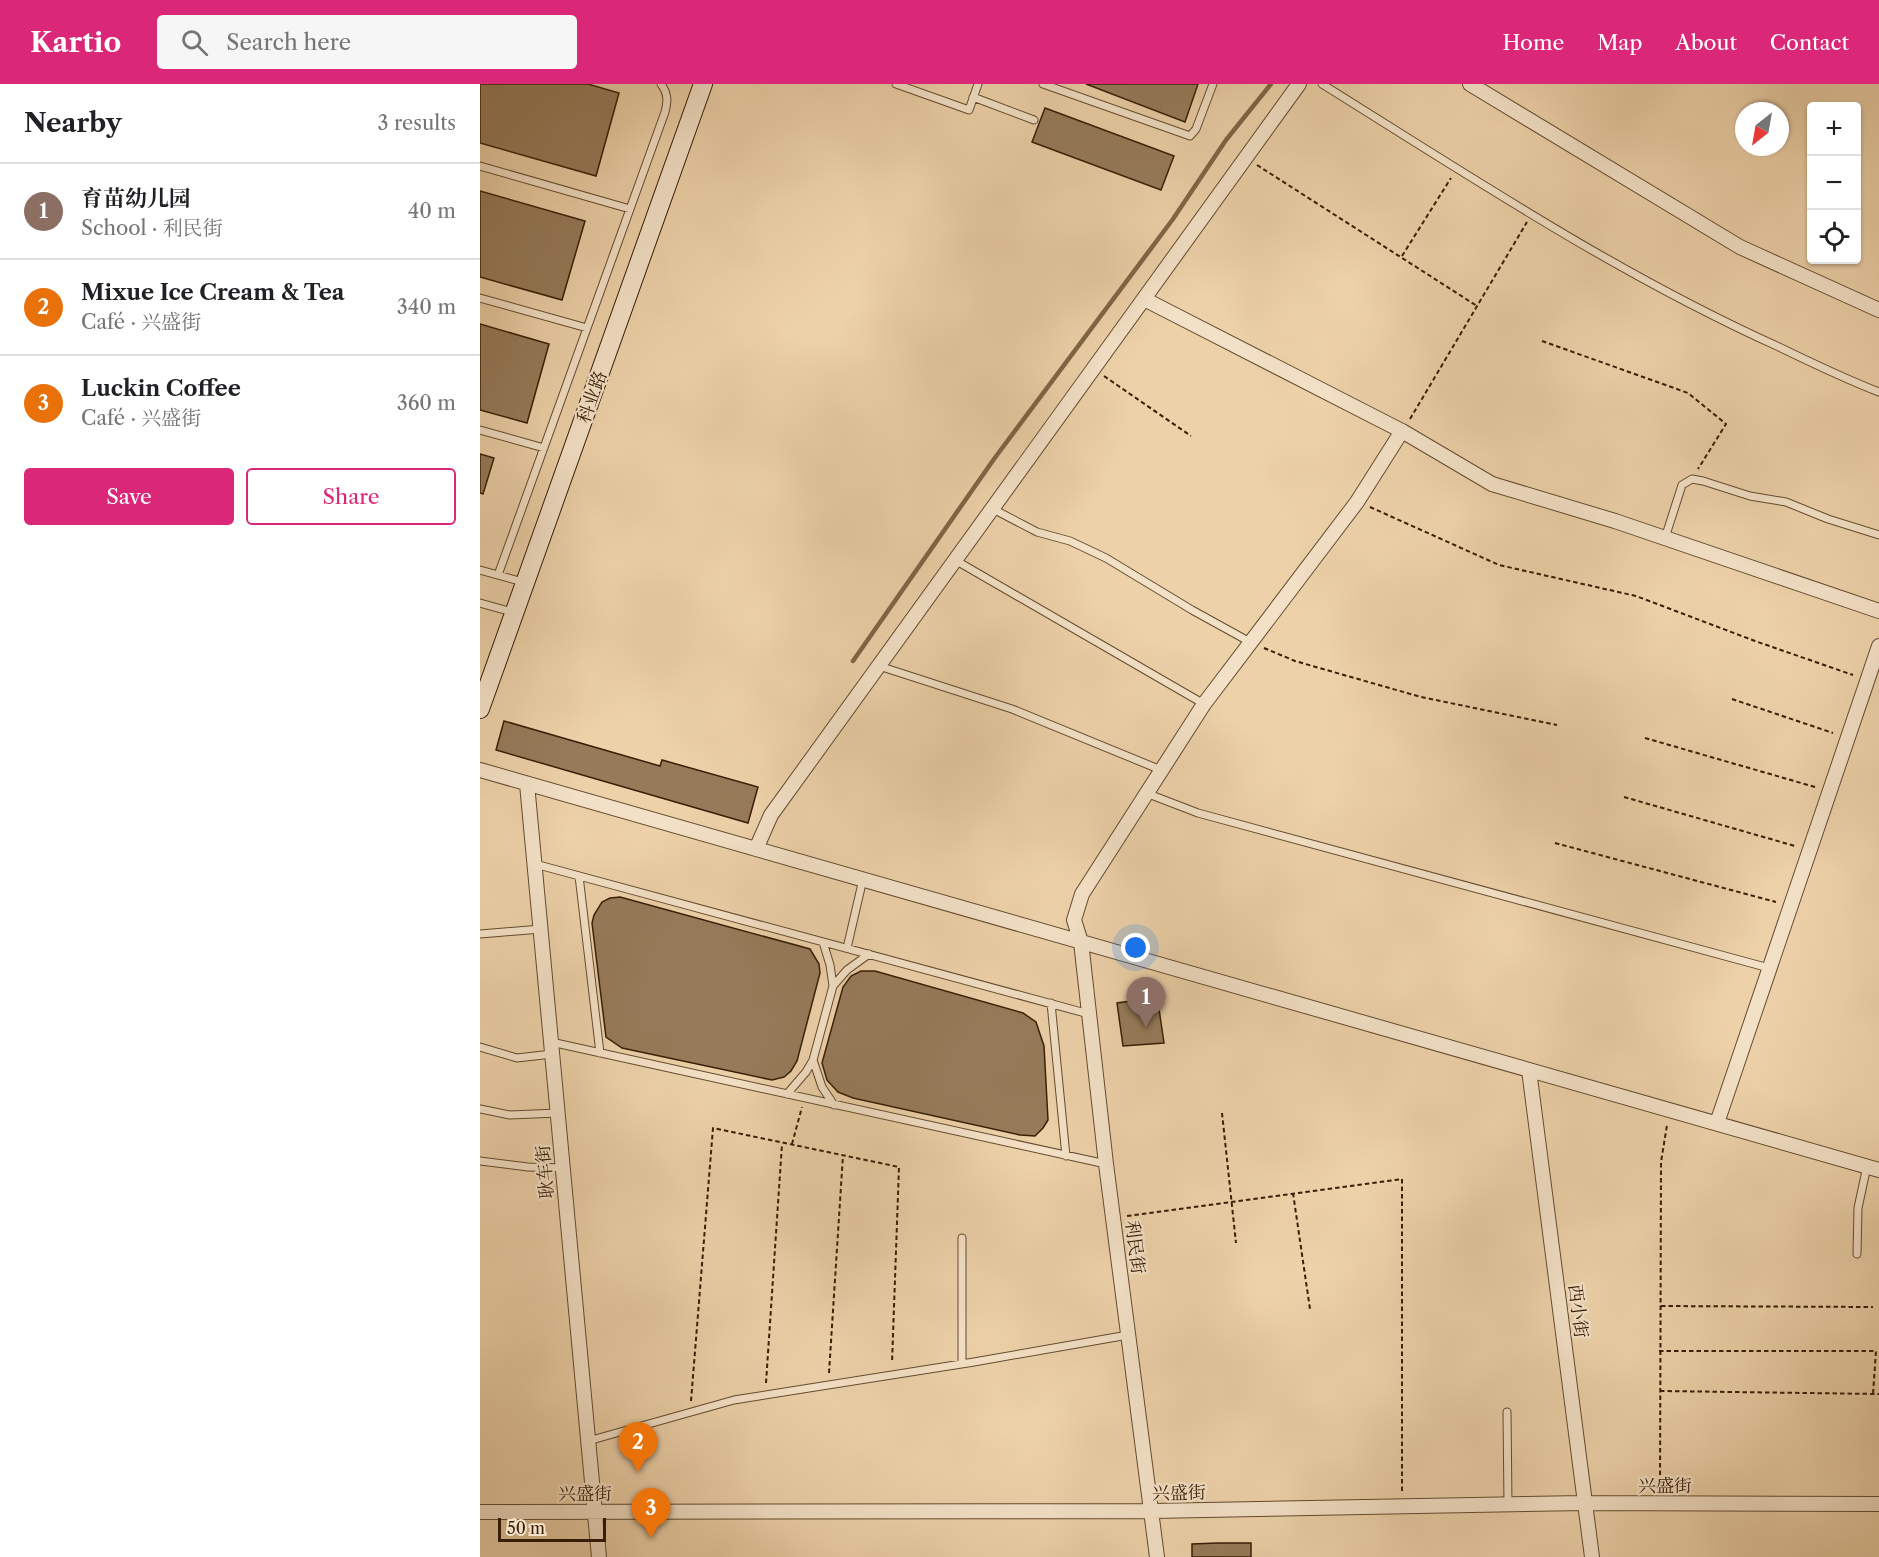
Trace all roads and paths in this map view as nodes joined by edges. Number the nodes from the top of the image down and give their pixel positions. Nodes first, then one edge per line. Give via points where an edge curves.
1 (661, 84) edge
2 (703, 84) edge
3 (896, 84) edge
4 (978, 84) edge
5 (1043, 84) edge
6 (1213, 84) edge
7 (1299, 84) edge
8 (1322, 84) edge
9 (1470, 84) edge
10 (973, 97) junction
11 (1034, 120) dead end
12 (1246, 158) junction
13 (480, 166) edge
14 (1457, 169) junction
15 (630, 209) junction
16 (1531, 214) junction
17 (1402, 256) junction
18 (480, 298) edge
19 (1144, 299) junction
20 (1477, 306) junction
21 (1879, 310) edge
22 (587, 328) junction
23 (1542, 341) dead end
24 (1094, 369) junction
25 (1879, 392) edge
26 (480, 430) edge
27 (1402, 431) junction
28 (1191, 436) dead end
29 (544, 448) junction
30 (1692, 479) junction
31 (1357, 502) junction
32 (993, 509) junction
33 (1879, 535) edge
34 (1665, 538) junction
35 (955, 560) junction
36 (480, 570) edge
37 (498, 575) junction
38 (525, 582) junction
39 (480, 603) edge
40 (1879, 611) edge
41 (514, 612) junction
42 (1251, 642) junction
43 (1879, 646) edge
44 (879, 666) junction
45 (1867, 680) junction
46 (1732, 699) dead end
47 (1204, 704) junction
48 (480, 709) edge
49 (1557, 725) dead end
50 (1645, 738) dead end
51 (1848, 738) junction
52 (480, 770) edge
53 (1161, 770) junction
54 (527, 783) junction
55 (1830, 791) junction
56 (1146, 793) junction
57 (1624, 797) dead end
58 (1555, 843) dead end
59 (756, 849) junction
60 (1809, 850) junction
61 (535, 864) junction
62 (579, 876) junction
63 (863, 879) junction
64 (1790, 906) junction
65 (541, 929) junction
66 (480, 934) edge
67 (823, 942) junction
68 (1082, 942) junction
69 (847, 948) junction
70 (868, 954) junction
71 (1769, 968) junction
72 (833, 986) junction
73 (1051, 1004) junction
74 (1089, 1014) junction
75 (480, 1047) edge
76 (552, 1048) junction
77 (600, 1053) junction
78 (813, 1060) junction
79 (1529, 1070) junction
80 (787, 1094) junction
81 (805, 1098) junction
82 (834, 1104) junction
83 (480, 1109) edge
84 (1670, 1110) junction
85 (558, 1113) junction
86 (1221, 1113) dead end
87 (1717, 1123) junction
88 (782, 1142) junction
89 (792, 1144) junction
90 (843, 1155) junction
91 (1066, 1156) junction
92 (480, 1161) edge
93 (1106, 1164) junction
94 (563, 1168) junction
95 (1873, 1168) edge
96 (1293, 1193) junction
97 (1232, 1202) junction
98 (1113, 1218) junction
99 (962, 1238) dead end
100 (1236, 1243) dead end
101 (1857, 1254) dead end
102 (1661, 1306) junction
103 (1873, 1307) dead end
104 (1310, 1309) dead end
105 (1128, 1335) junction
106 (1659, 1351) junction
107 (962, 1364) junction
108 (892, 1375) junction
109 (828, 1385) junction
110 (1659, 1391) junction
111 (1873, 1394) junction
112 (1879, 1394) edge
113 (765, 1395) junction
114 (690, 1412) junction
115 (1507, 1412) dead end
116 (588, 1441) junction
117 (1584, 1503) junction
118 (1660, 1504) junction
119 (1879, 1504) edge
120 (1508, 1505) junction
121 (1402, 1507) junction
122 (1152, 1511) junction
123 (480, 1512) edge
124 (594, 1512) junction
125 (599, 1557) edge
126 (1158, 1557) edge
127 (1592, 1557) edge

1 - 15 lane via 668,101
2 - 38 street, 科业路
3 - 10 lane via 969,110
4 - 10 lane
5 - 6 lane via 1190,136
7 - 12 street
8 - 14 lane
9 - 21 street via 1740,247
10 - 11 lane
12 - 17 path
12 - 19 street
13 - 15 lane
14 - 16 lane
14 - 17 path
15 - 22 lane
16 - 20 path
16 - 25 lane via 1728,323
17 - 20 path
18 - 22 lane
19 - 24 street
19 - 27 street
20 - 27 path
22 - 29 lane
23 - 30 path via 1688,393 1726,424
24 - 28 path
24 - 32 street
26 - 29 lane
27 - 31 street, 利民街
27 - 34 street via 1492,484
29 - 37 lane
30 - 33 lane via 1786,502
30 - 34 lane via 1682,485
31 - 42 street, 利民街
31 - 45 path via 1499,565 1636,596
32 - 35 street
32 - 42 lane via 1036,532 1070,541 1106,558
34 - 40 street
35 - 44 street
35 - 47 lane
36 - 37 lane
37 - 38 lane
38 - 41 street, 科业路
39 - 41 lane
41 - 48 street, 科业路
42 - 47 street, 利民街
42 - 49 path via 1295,662 1421,697
43 - 45 street
44 - 53 lane via 1012,709
44 - 59 street via 771,815
45 - 51 street
46 - 51 path
47 - 53 street, 利民街
50 - 55 path
51 - 55 street
52 - 54 street
53 - 56 street, 利民街
54 - 59 street
54 - 61 street, 耿车街
55 - 60 street
56 - 68 street, 利民街 via 1082,894 1074,920
56 - 71 lane via 1198,813
57 - 60 path
58 - 64 path
59 - 63 street
60 - 64 street
61 - 62 lane
61 - 65 street, 耿车街
62 - 67 lane
62 - 77 lane
63 - 68 street
63 - 69 lane
64 - 71 street
65 - 66 lane
65 - 76 street, 耿车街
67 - 69 lane
67 - 72 lane
68 - 74 street, 利民街
68 - 79 street
69 - 70 lane
70 - 72 lane
70 - 73 lane
71 - 87 street
72 - 78 lane
73 - 74 lane
73 - 91 lane
74 - 93 street, 利民街
75 - 76 lane via 517,1058
76 - 77 lane
76 - 85 street, 耿车街
77 - 80 lane
78 - 80 lane
78 - 82 lane via 822,1087
79 - 84 street
79 - 117 street, 西小街
80 - 81 lane
81 - 82 lane
81 - 89 path
82 - 91 lane
83 - 85 lane via 510,1114
84 - 87 street
84 - 102 path via 1661,1162
85 - 94 street, 耿车街
86 - 97 path
87 - 95 street
88 - 89 path
88 - 113 path
88 - 114 path via 713,1128
89 - 90 path
90 - 108 path via 899,1167
90 - 109 path
91 - 93 lane
92 - 94 lane
93 - 98 street, 利民街
94 - 116 street, 耿车街
95 - 101 lane via 1858,1208
96 - 97 path
96 - 104 path
96 - 121 path via 1402,1179
97 - 98 path
97 - 100 path
98 - 105 street, 利民街
99 - 107 lane
102 - 103 path
102 - 106 path
105 - 107 lane
105 - 122 street, 利民街
106 - 110 path
106 - 111 path via 1876,1351
107 - 108 lane
108 - 109 lane
109 - 113 lane
110 - 111 path
110 - 118 path
111 - 112 path
113 - 114 lane
114 - 116 lane
115 - 120 lane
116 - 124 street, 耿车街
117 - 118 street, 兴盛街
117 - 120 street, 兴盛街
117 - 127 street, 西小街
118 - 119 street, 兴盛街
120 - 121 street, 兴盛街
121 - 122 street, 兴盛街
122 - 124 street, 兴盛街
122 - 126 street, 利民街
123 - 124 street, 兴盛街
124 - 125 street, 耿车街

